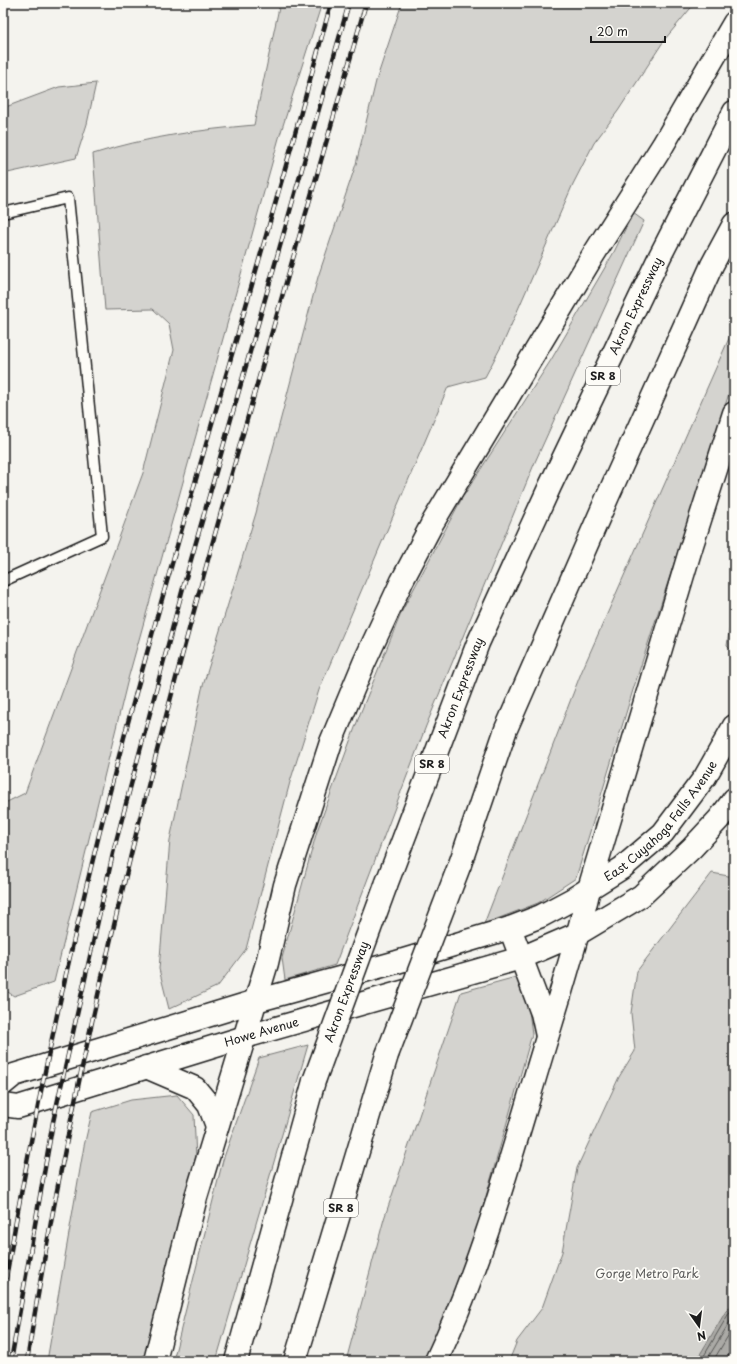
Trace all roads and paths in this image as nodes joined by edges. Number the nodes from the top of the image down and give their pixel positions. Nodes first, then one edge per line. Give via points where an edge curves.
1 (734, 23) edge
2 (734, 112) edge
3 (3, 213) edge
4 (734, 224) edge
5 (734, 413) edge
6 (3, 581) edge
7 (734, 726) edge
8 (734, 799) edge
9 (589, 889) junction
10 (510, 928) junction
11 (579, 933) junction
12 (521, 958) junction
13 (256, 1001) junction
14 (548, 1036) junction
15 (245, 1037) junction
16 (146, 1067) junction
17 (3, 1084) edge
18 (3, 1105) edge
19 (217, 1126) junction
20 (155, 1361) edge
21 (236, 1361) edge
22 (295, 1361) edge
23 (436, 1361) edge

1 - 13 main road via 663,145 511,389 433,522 402,581 330,742 285,885
2 - 21 main road, Akron Expressway / SR 8, bridge via 657,263 478,643 314,1081
3 - 6 lane via 68,198 102,536
4 - 22 main road, SR 8, bridge via 712,265 506,730 460,864 387,1054
5 - 9 main road
7 - 9 main road, East Cuyahoga Falls Avenue via 705,777 663,833 622,868
8 - 11 main road via 692,848 641,896
9 - 10 main road, East Cuyahoga Falls Avenue
9 - 11 main road
10 - 12 main road
10 - 13 main road
11 - 12 main road, Howe Avenue
11 - 14 main road
12 - 14 main road
12 - 15 main road, Howe Avenue
13 - 15 main road
13 - 17 main road via 14,1075
14 - 23 main road via 492,1223 451,1331
15 - 16 main road, Howe Avenue
15 - 19 main road
16 - 18 main road, Howe Avenue via 18,1107
16 - 19 main road via 195,1088 209,1105
19 - 20 main road via 196,1197

